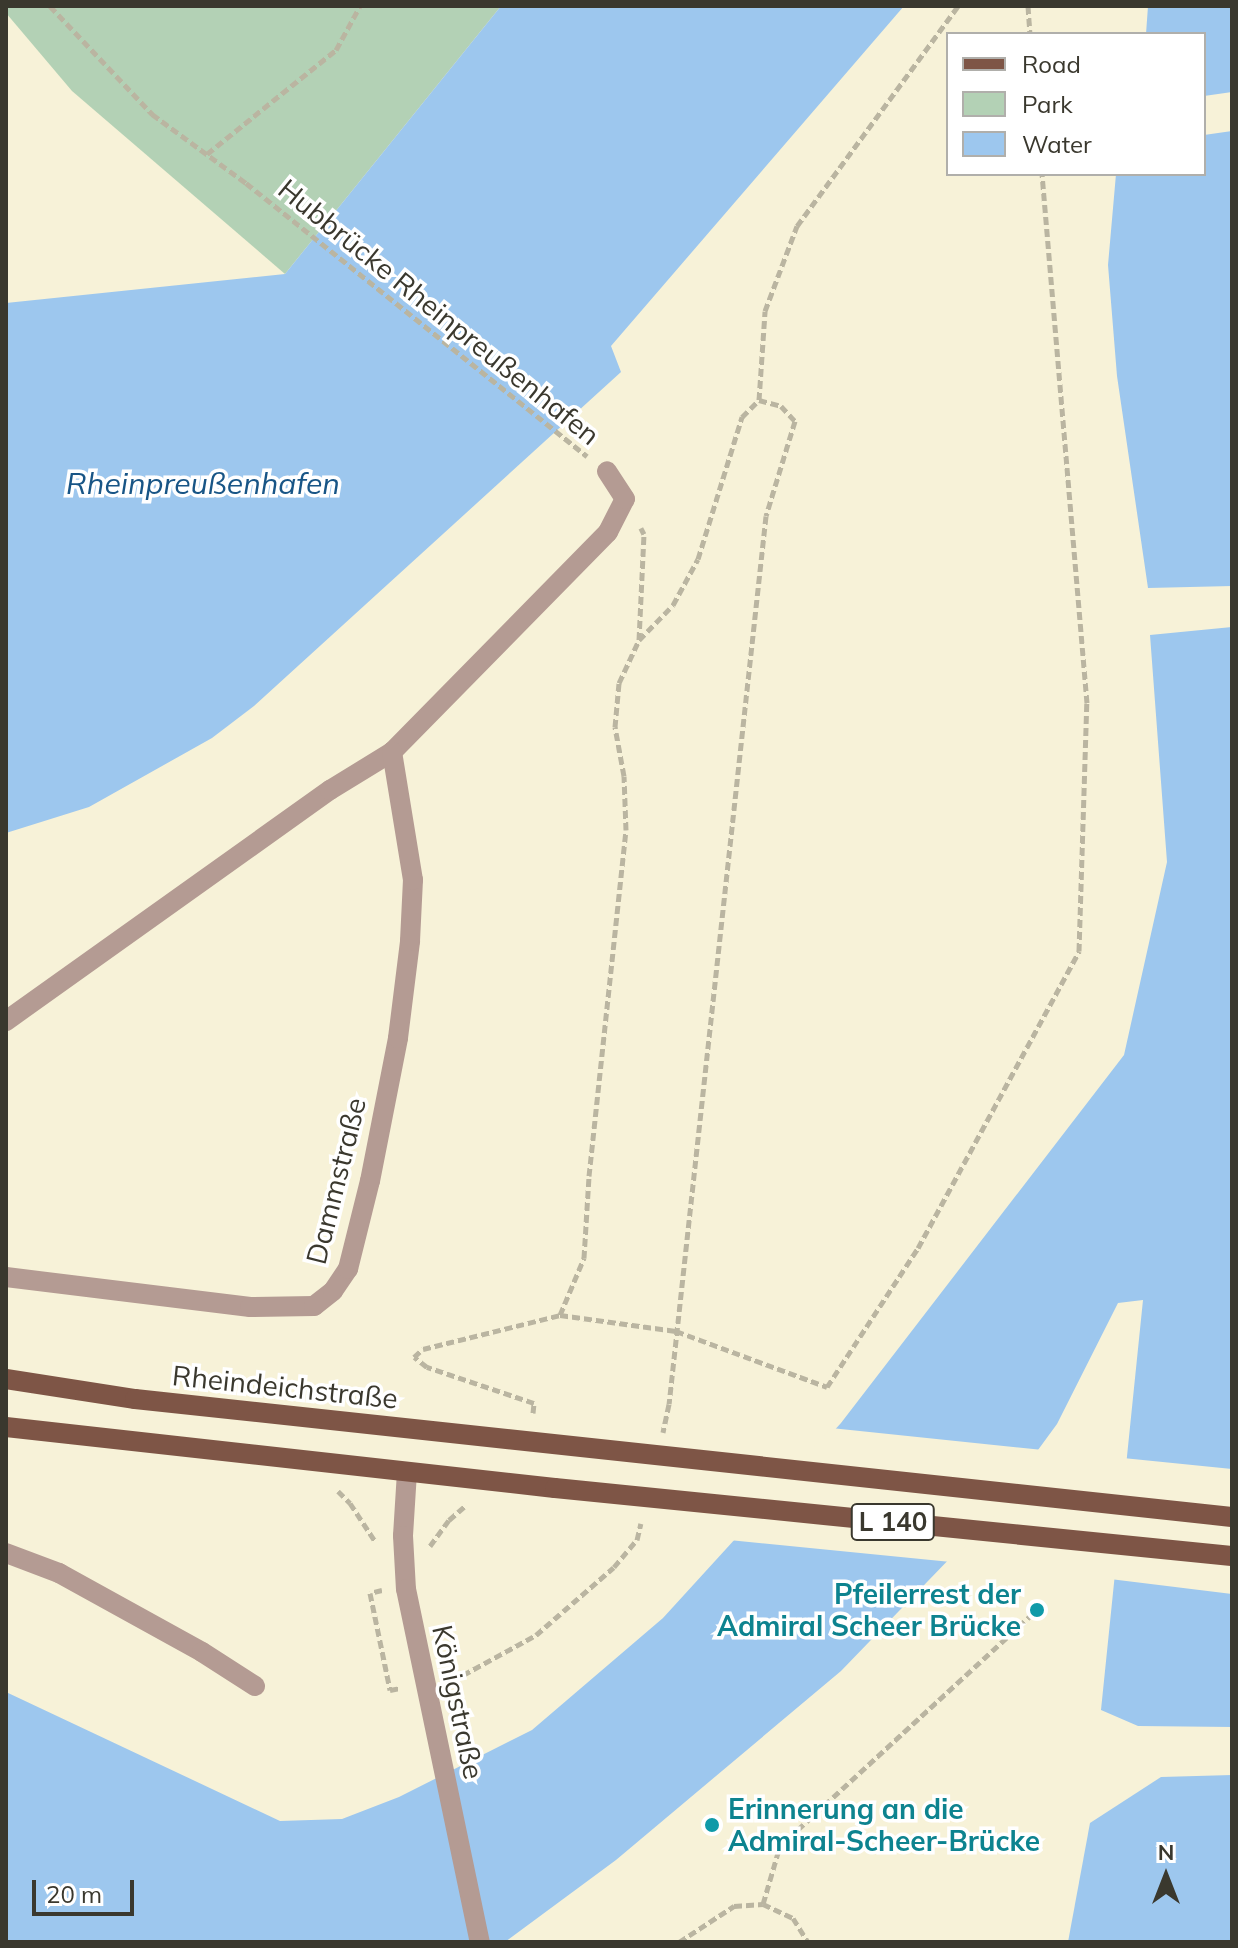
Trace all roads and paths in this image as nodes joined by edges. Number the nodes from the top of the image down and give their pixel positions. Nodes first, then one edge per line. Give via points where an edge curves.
1 (50, 6) edge
2 (360, 6) edge
3 (958, 6) edge
4 (1028, 6) edge
5 (1030, 32) edge
6 (207, 154) junction
7 (1042, 176) edge
8 (759, 400) junction
9 (607, 471) joint
10 (625, 499) junction
11 (639, 640) junction
12 (392, 752) junction
13 (6, 1021) edge
14 (6, 1277) edge
15 (560, 1315) junction
16 (676, 1331) junction
17 (6, 1379) edge
18 (669, 1404) dead end
19 (533, 1413) dead end
20 (6, 1427) edge
21 (407, 1472) junction
22 (336, 1489) dead end
23 (467, 1504) dead end
24 (1232, 1517) edge
25 (637, 1540) dead end
26 (6, 1553) edge
27 (377, 1553) dead end
28 (1232, 1556) edge
29 (428, 1560) dead end
30 (382, 1578) dead end
31 (384, 1590) junction
32 (387, 1605) dead end
33 (1037, 1610) dead end
34 (463, 1675) dead end
35 (255, 1686) dead end
36 (390, 1690) dead end
37 (763, 1904) junction
38 (480, 1942) edge
39 (679, 1942) edge
40 (808, 1942) edge

1 - 6 path, Hubbrücke Rheinpreußenhafen via 152,114
2 - 6 path via 336,50
3 - 8 path via 797,226 765,311
4 - 5 path
6 - 9 path, Hubbrücke Rheinpreußenhafen
7 - 16 path via 1087,703 1079,951 918,1248 827,1387
8 - 11 path via 742,417 698,559 673,605
8 - 16 path via 781,406 795,421 766,516
9 - 10 street
10 - 11 path via 644,534
10 - 12 street via 608,532
11 - 15 path via 617,697 615,727 626,830 584,1258
12 - 13 street via 330,790
12 - 14 street, Dammstraße via 413,880 410,941 398,1038 370,1181 348,1269 333,1291 314,1306 250,1307
15 - 16 path
15 - 19 path via 423,1349 414,1357 427,1367 534,1403
16 - 18 path
17 - 24 main road, Rheindeichstraße / L 140 via 135,1399
20 - 21 main road, L 140
21 - 28 main road, L 140
21 - 38 street, Königstraße via 406,1589
22 - 27 path via 375,1541
23 - 29 path via 429,1546
25 - 34 path via 536,1635
26 - 35 street via 59,1573
30 - 31 path
31 - 32 path
31 - 36 path via 370,1593
33 - 37 path via 780,1846
37 - 39 path via 734,1906
37 - 40 path via 793,1918

